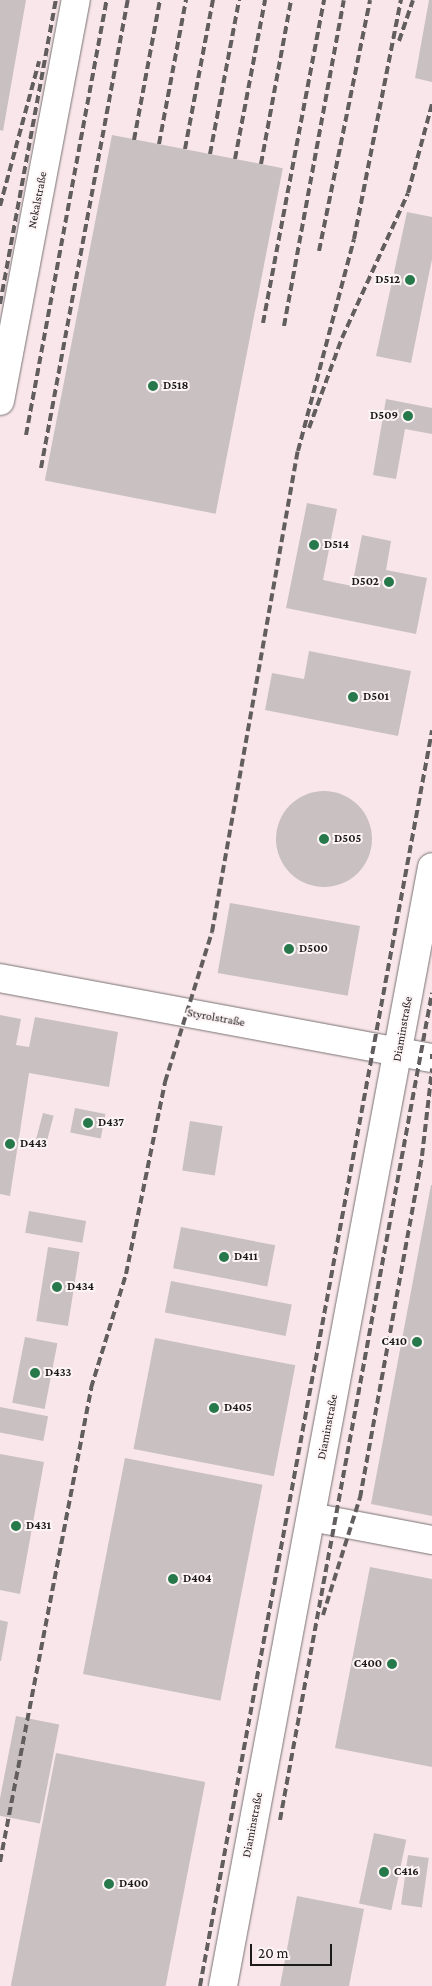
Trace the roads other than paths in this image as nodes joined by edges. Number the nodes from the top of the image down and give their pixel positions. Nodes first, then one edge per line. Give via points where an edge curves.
1 (76, 0) edge
2 (0, 401) edge
3 (432, 867) edge
4 (0, 978) edge
5 (398, 1052) junction
6 (432, 1058) edge
7 (311, 1517) junction
8 (432, 1540) edge
9 (222, 1986) edge

1 - 2 street, Nekalstraße
3 - 5 street, Diaminstraße
4 - 5 street, Styrolstraße
5 - 6 street, Styrolstraße
5 - 7 street, Diaminstraße
7 - 8 street
7 - 9 street, Diaminstraße

